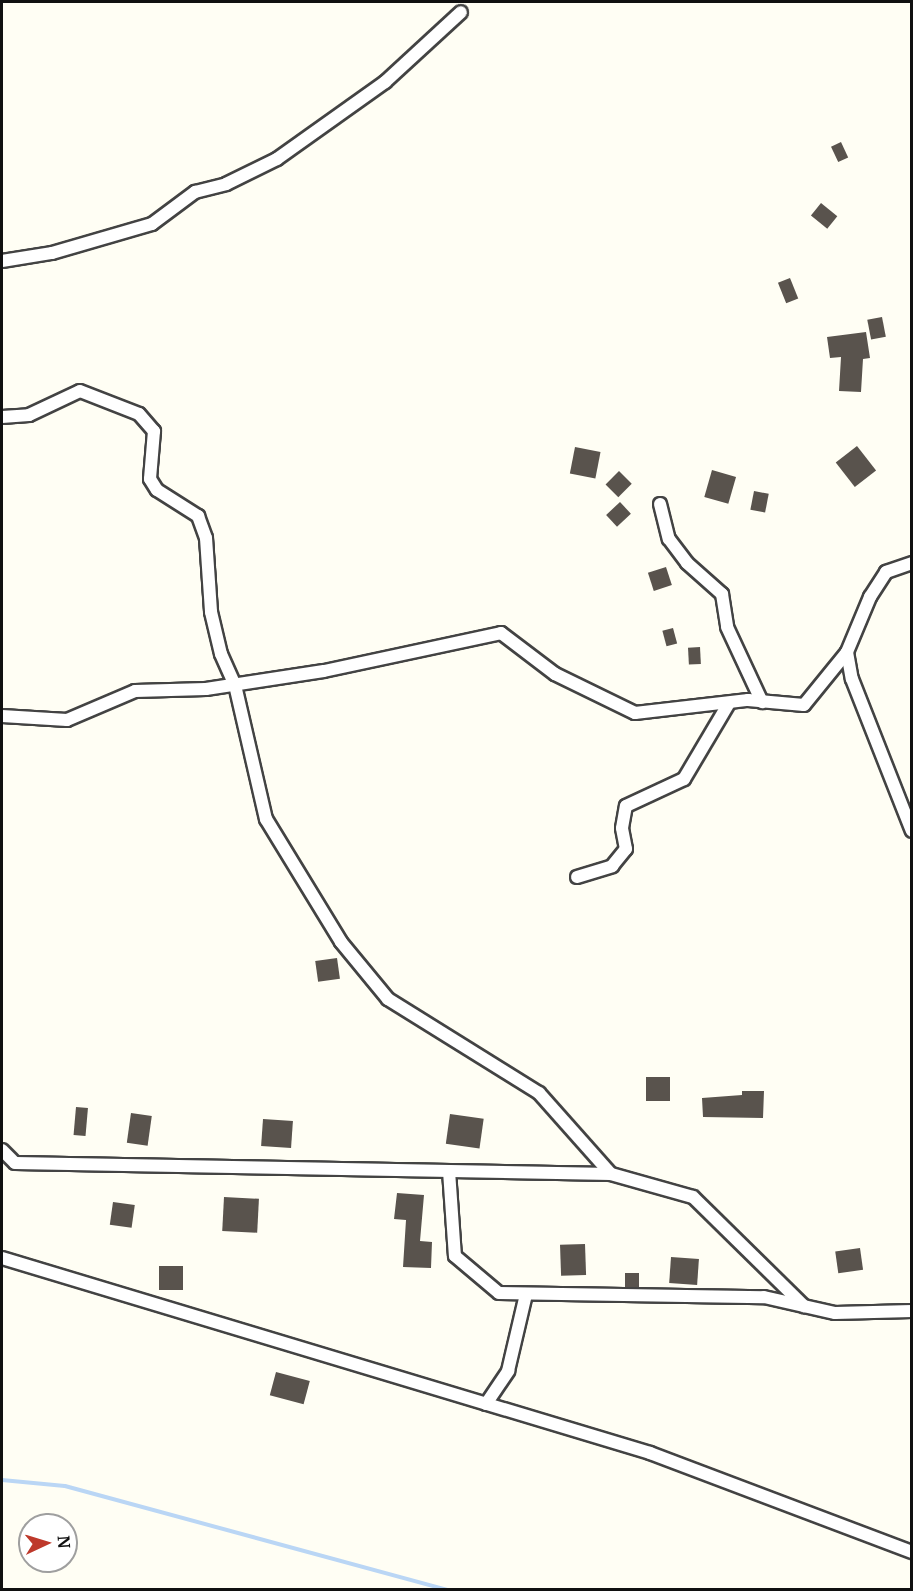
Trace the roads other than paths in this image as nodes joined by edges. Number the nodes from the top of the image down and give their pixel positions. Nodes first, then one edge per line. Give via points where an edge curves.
1 (461, 12) dead end
2 (2, 261) edge
3 (2, 417) edge
4 (660, 504) dead end
5 (912, 563) edge
6 (847, 652) junction
7 (235, 685) junction
8 (762, 702) junction
9 (729, 703) junction
10 (2, 716) edge
11 (912, 831) edge
12 (577, 877) dead end
13 (2, 1150) edge
14 (449, 1171) junction
15 (611, 1174) junction
16 (2, 1258) edge
17 (526, 1294) junction
18 (804, 1306) junction
19 (912, 1311) edge
20 (486, 1404) junction
21 (912, 1552) edge

1 - 2 street via 385,82 277,159 226,184 195,192 152,224 52,254
3 - 7 street via 29,415 80,392 139,414 154,431 150,479 157,490 198,516 206,538 211,612 220,654
4 - 8 street via 669,539 687,564 722,594 727,627
5 - 6 street via 886,572 870,597
6 - 8 street via 804,705
6 - 11 street via 852,679
7 - 9 street via 324,671 501,633 555,674 635,713
7 - 10 street via 135,691 67,720
7 - 15 street via 266,819 341,942 388,999 539,1093
8 - 9 street
9 - 12 street via 684,779 626,806 622,828 626,849 612,866
13 - 14 street via 15,1162
14 - 15 street
14 - 17 street via 455,1256 499,1293
15 - 18 street via 693,1197
16 - 20 street
17 - 18 street via 764,1297
17 - 20 street via 508,1371
18 - 19 street via 835,1313
20 - 21 street via 650,1453

